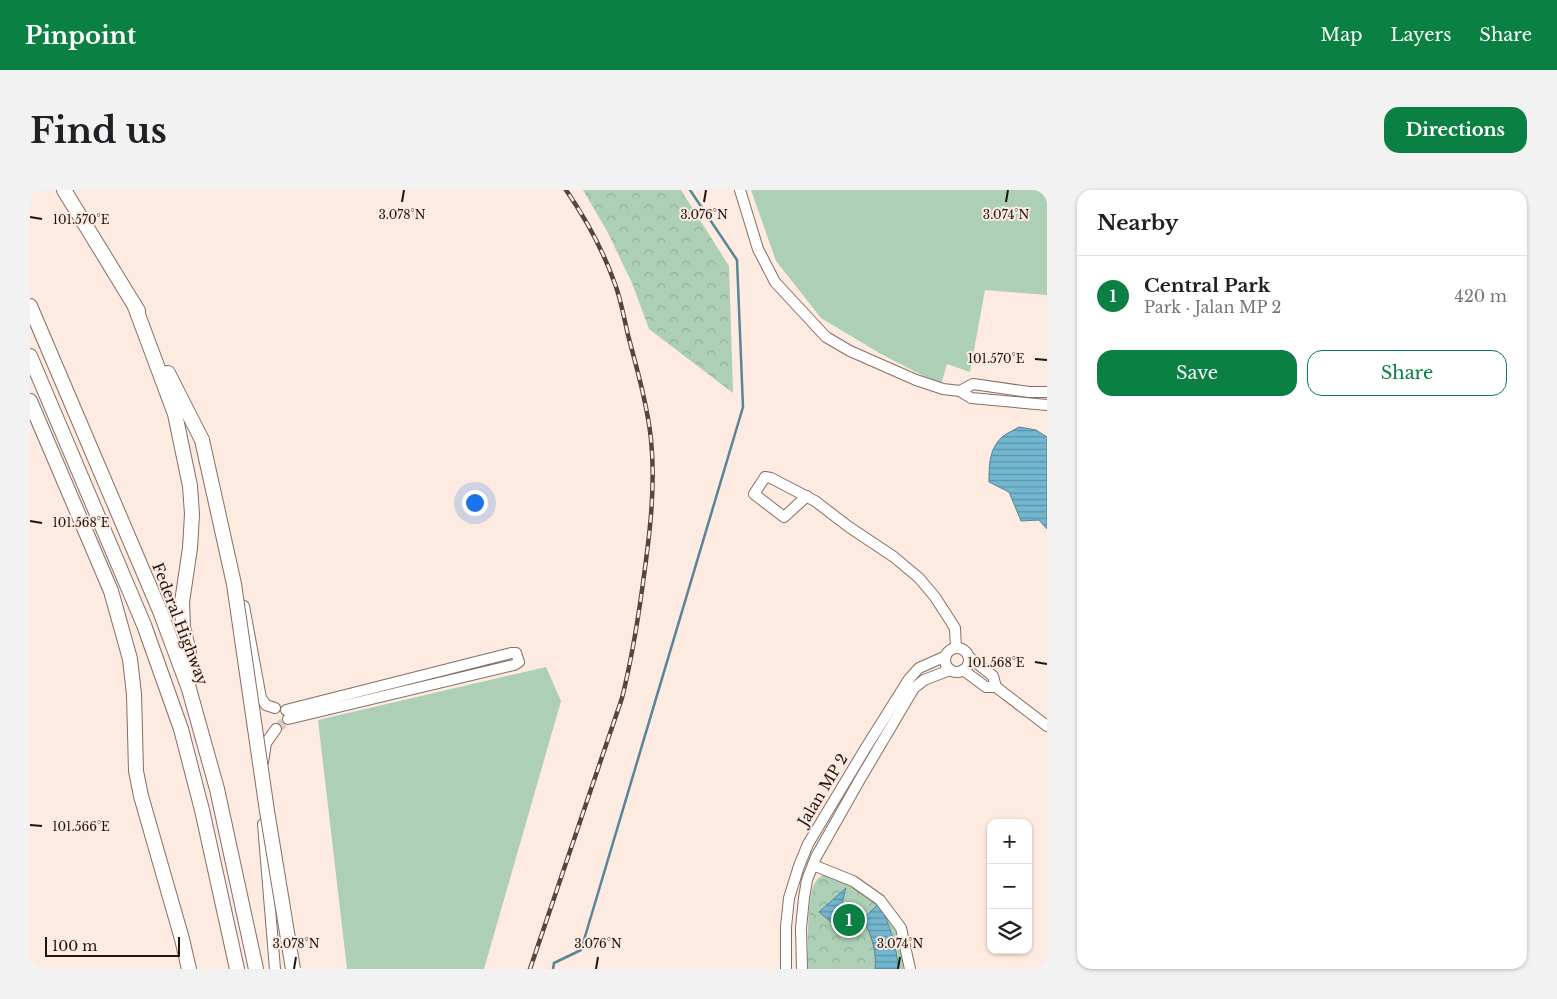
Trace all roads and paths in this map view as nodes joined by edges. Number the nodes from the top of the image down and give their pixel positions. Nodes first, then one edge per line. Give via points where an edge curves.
1 (64, 190) edge
2 (740, 190) edge
3 (134, 304) junction
4 (30, 306) edge
5 (30, 356) edge
6 (960, 391) junction
7 (1047, 392) edge
8 (30, 401) edge
9 (1047, 406) edge
10 (187, 411) junction
11 (807, 496) junction
12 (956, 648) junction
13 (946, 656) junction
14 (969, 657) junction
15 (950, 670) junction
16 (963, 670) junction
17 (996, 687) junction
18 (189, 689) junction
19 (283, 712) junction
20 (1047, 726) edge
21 (276, 730) tunnel mouth
22 (815, 861) junction
23 (189, 969) edge
24 (236, 969) edge
25 (256, 969) edge
26 (275, 969) edge
27 (293, 969) edge
28 (786, 969) edge
29 (802, 969) edge
30 (910, 969) edge

1 - 3 highway
2 - 6 street via 758,248 775,282 826,337 916,380
3 - 10 highway
3 - 18 highway via 175,414 190,486 190,548 182,602 182,627 189,652
4 - 18 highway, Federal Highway via 160,612
5 - 24 highway via 144,625 181,729
6 - 7 street via 973,384
6 - 9 street via 971,398
8 - 23 highway via 111,591 128,650 139,788
10 - 19 street via 198,420 217,478 261,698 266,705
10 - 27 highway, bridge via 202,440 234,584
11 - 11 street via 768,477 754,494 784,517
11 - 12 street via 919,578 955,628
12 - 13 street
12 - 14 street via 964,650
13 - 15 street via 946,666
13 - 28 street, Jalan MP 2 via 919,668 909,679 808,844 789,898
14 - 16 street
14 - 17 street via 993,676
15 - 16 street
15 - 22 street, Jalan MP 2 via 924,680 914,688
16 - 17 street via 986,687
17 - 20 street
18 - 25 highway, Federal Highway via 217,789
19 - 19 street via 511,653 519,658 514,665
21 - 26 street via 266,743 261,798
22 - 29 street, Jalan MP 2 via 804,898
22 - 30 street via 880,900 900,928

